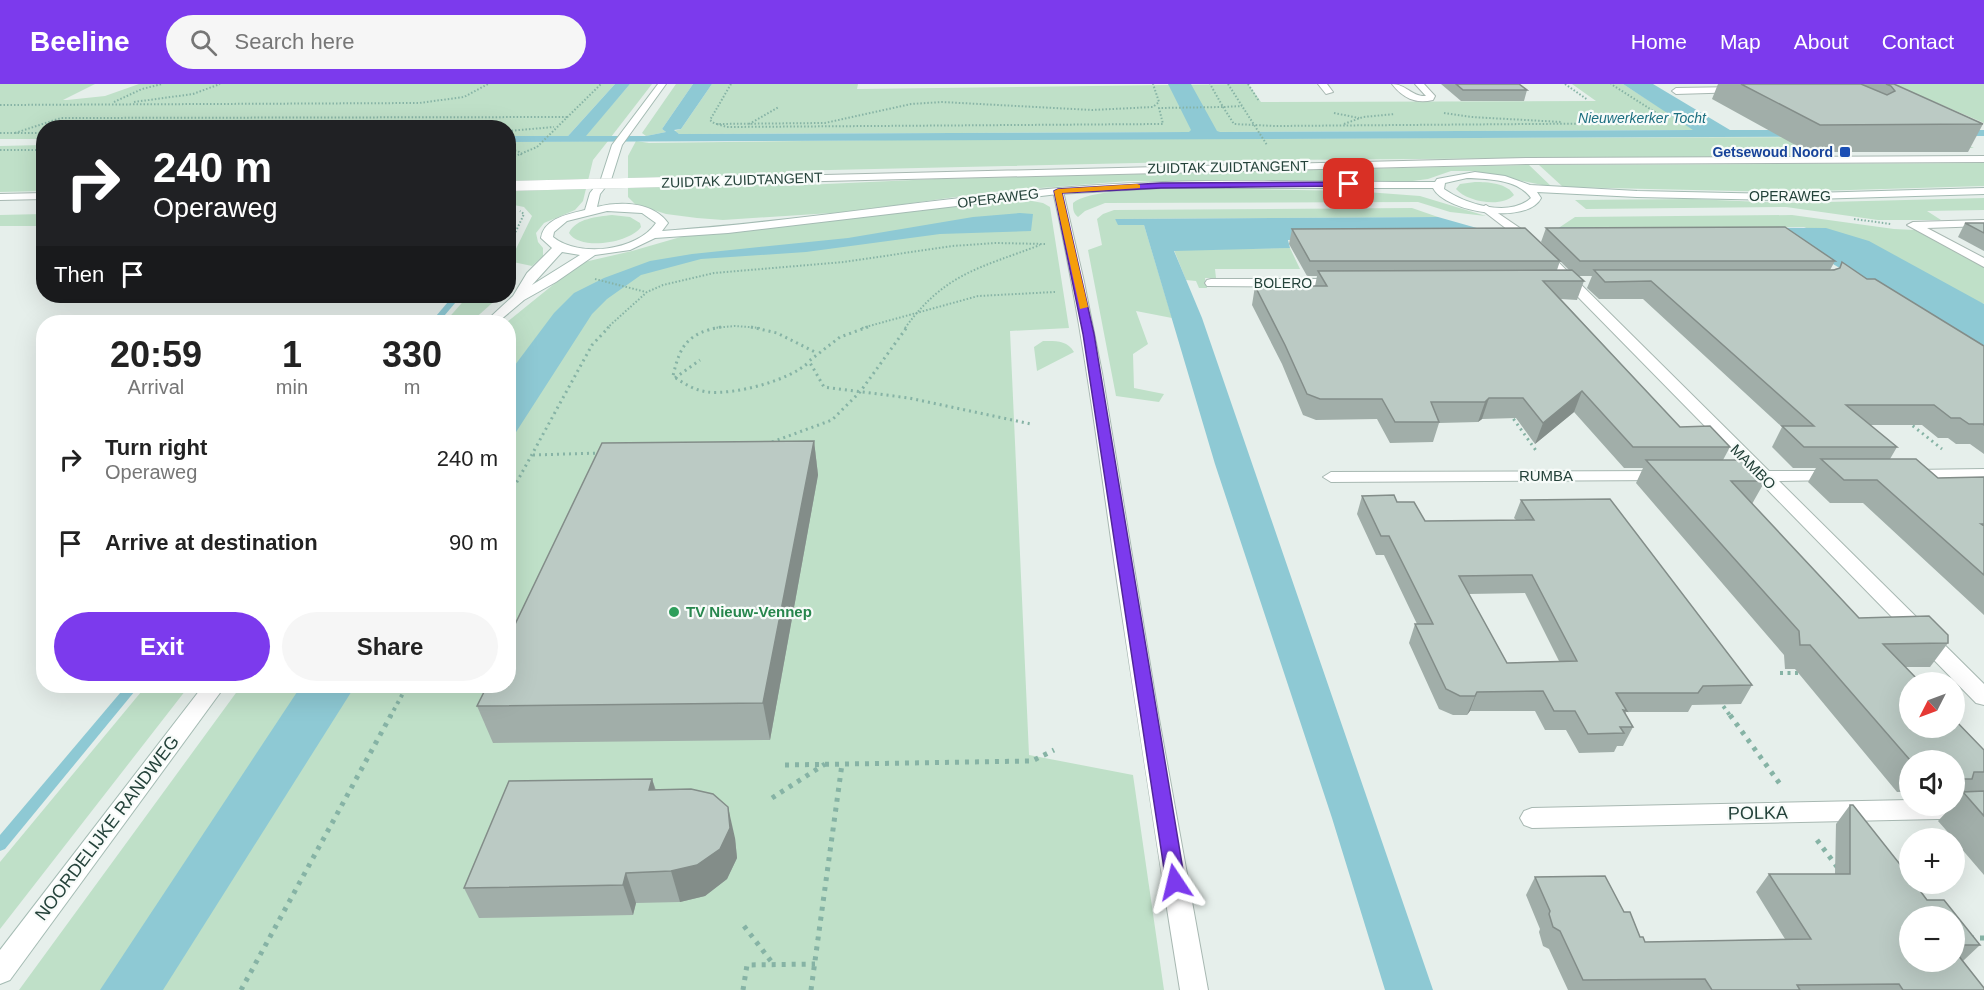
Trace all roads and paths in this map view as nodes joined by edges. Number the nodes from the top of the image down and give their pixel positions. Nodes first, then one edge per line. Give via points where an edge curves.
1 (162, 84) edge
2 (220, 84) edge
3 (488, 84) edge
4 (601, 84) edge
5 (662, 84) edge
6 (730, 84) edge
7 (1153, 84) edge
8 (1210, 84) edge
9 (1228, 84) edge
10 (1248, 84) edge
11 (1322, 84) edge
12 (1396, 84) edge
13 (1419, 84) edge
14 (1565, 84) edge
15 (1611, 84) edge
16 (1743, 90) dead end
17 (1676, 91) dead end
18 (1329, 92) dead end
19 (1588, 100) dead end
20 (1259, 101) dead end
21 (111, 104) junction
22 (127, 104) junction
23 (0, 105) edge
24 (1242, 106) junction
25 (779, 107) dead end
26 (1153, 107) junction
27 (1223, 107) junction
28 (1159, 108) junction
29 (1435, 109) dead end
30 (1334, 113) dead end
31 (1403, 113) dead end
32 (567, 117) junction
33 (1360, 118) junction
34 (55, 120) edge
35 (717, 124) junction
36 (748, 124) junction
37 (1578, 124) junction
38 (1254, 125) junction
39 (1341, 125) junction
40 (36, 126) edge
41 (554, 128) junction
42 (516, 130) edge
43 (0, 133) edge
44 (15, 133) junction
45 (36, 133) edge
46 (1265, 142) dead end
47 (0, 150) edge
48 (36, 150) edge
49 (516, 151) edge
50 (522, 155) junction
51 (516, 157) edge
52 (1984, 159) edge
53 (606, 180) junction
54 (516, 186) edge
55 (1528, 188) junction
56 (1441, 190) junction
57 (1058, 191) junction
58 (1984, 192) edge
59 (1637, 194) junction
60 (36, 196) edge
61 (0, 197) edge
62 (1536, 198) junction
63 (620, 200) junction
64 (1486, 208) junction
65 (519, 209) dead end
66 (1511, 209) junction
67 (591, 210) junction
68 (1984, 223) edge
69 (662, 224) junction
70 (771, 224) junction
71 (516, 231) edge
72 (654, 235) junction
73 (1525, 236) junction
74 (1071, 243) junction
75 (1043, 244) junction
76 (559, 248) junction
77 (592, 252) junction
78 (1984, 263) edge
79 (1551, 282) edge
80 (1579, 282) junction
81 (1211, 283) dead end
82 (1347, 283) edge
83 (1080, 292) junction
84 (519, 297) junction
85 (516, 300) edge
86 (513, 303) edge
87 (916, 313) junction
88 (500, 315) edge
89 (817, 353) junction
90 (700, 360) dead end
91 (809, 361) junction
92 (675, 378) junction
93 (860, 392) junction
94 (1508, 412) edge
95 (1900, 416) edge
96 (1031, 424) dead end
97 (765, 443) edge
98 (603, 453) edge
99 (532, 455) junction
100 (1978, 474) edge
101 (1854, 475) edge
102 (1889, 475) edge
103 (1555, 476) junction
104 (1675, 476) edge
105 (1744, 476) edge
106 (1761, 476) junction
107 (1331, 477) dead end
108 (516, 484) edge
109 (1814, 673) edge
110 (1780, 674) dead end
111 (1975, 677) edge
112 (209, 693) edge
113 (403, 693) edge
114 (1714, 694) edge
115 (1984, 697) edge
116 (1054, 750) dead end
117 (826, 764) junction
118 (842, 764) junction
119 (785, 765) dead end
120 (772, 798) dead end
121 (1984, 808) edge
122 (1799, 812) junction
123 (1532, 818) dead end
124 (1843, 876) edge
125 (744, 926) dead end
126 (1965, 938) edge
127 (1984, 938) edge
128 (815, 964) junction
129 (774, 965) junction
130 (0, 971) edge
131 (241, 990) edge
132 (743, 990) edge
133 (811, 990) edge
134 (1194, 990) edge

1 - 21 path
2 - 22 path via 193,94
3 - 22 path via 479,93 418,103
4 - 32 path
5 - 53 main road via 624,133
6 - 35 path via 710,120
7 - 26 path via 1159,102
8 - 27 path
9 - 24 path
10 - 20 path
11 - 18 main road
12 - 13 main road via 1414,98 1430,98
14 - 19 path
15 - 37 path via 1658,114 1660,123
16 - 17 main road
21 - 22 path
21 - 23 path
24 - 27 path
24 - 38 path
25 - 36 path
26 - 28 path
26 - 36 path via 1084,109 942,102 911,104 825,123
27 - 28 path
27 - 38 path via 1234,124
28 - 35 path via 1163,124
29 - 37 path via 1471,117
30 - 33 path
31 - 33 path
32 - 34 path
32 - 41 path
33 - 39 path
35 - 36 path
37 - 39 path
38 - 39 path
38 - 46 path
40 - 44 path
41 - 42 path
41 - 50 path via 539,145
43 - 44 path
44 - 45 path
47 - 48 path
49 - 50 path
50 - 51 path
52 - 54 main road, ZUIDTAK ZUIDTANGENT, bridge via 1517,162
53 - 63 main road
53 - 67 main road via 595,193
55 - 56 main road, OPERAWEG via 1481,175 1454,176 1442,181
55 - 59 main road, OPERAWEG
55 - 62 main road
56 - 57 main road, OPERAWEG via 1376,191 1334,185 1161,185
56 - 64 main road via 1461,203
57 - 70 main road, OPERAWEG
57 - 74 main road
58 - 59 main road, OPERAWEG via 1778,197
59 - 62 main road, OPERAWEG
60 - 61 main road
62 - 66 main road via 1529,205
63 - 67 main road
63 - 69 main road via 651,213
64 - 66 main road
64 - 73 main road, MAMBO
65 - 71 path via 524,214
66 - 73 main road, MAMBO
67 - 76 main road via 563,219 548,231 550,243
68 - 78 main road via 1913,225
69 - 70 main road, OPERAWEG
69 - 72 main road
70 - 72 main road, OPERAWEG
72 - 77 main road via 634,245
73 - 80 main road, MAMBO
74 - 75 path
74 - 83 main road
75 - 87 path via 957,277
75 - 99 path via 952,246 832,264 714,273 663,285 647,292 592,345
76 - 77 main road
76 - 84 main road via 531,276
77 - 84 main road
79 - 80 main road
80 - 106 main road, MAMBO
81 - 82 main road, BOLERO
83 - 87 path via 978,296
83 - 134 main road
84 - 85 main road
86 - 88 main road
87 - 89 path via 856,330
87 - 93 path
89 - 91 path
89 - 92 path via 770,330 717,327 696,334 681,349
90 - 92 path
91 - 92 path via 806,367 772,381 712,392 690,388
91 - 93 path via 824,387
93 - 96 path via 909,398
93 - 97 path via 831,420 777,442
94 - 103 path
95 - 100 path
98 - 99 path
99 - 108 path
100 - 102 main road
101 - 106 main road
103 - 104 main road, RUMBA
103 - 107 main road, RUMBA
105 - 106 main road
106 - 111 main road, MAMBO
109 - 110 path
111 - 115 main road, MAMBO
112 - 130 main road, NOORDELIJKE RANDWEG
113 - 131 path
114 - 122 path
116 - 118 path via 1032,761
117 - 118 path
117 - 119 path
117 - 120 path
118 - 128 path
121 - 122 main road, POLKA
122 - 123 main road, POLKA
122 - 124 path
125 - 129 path
126 - 127 path
128 - 129 path
128 - 133 path
129 - 132 path via 747,965

